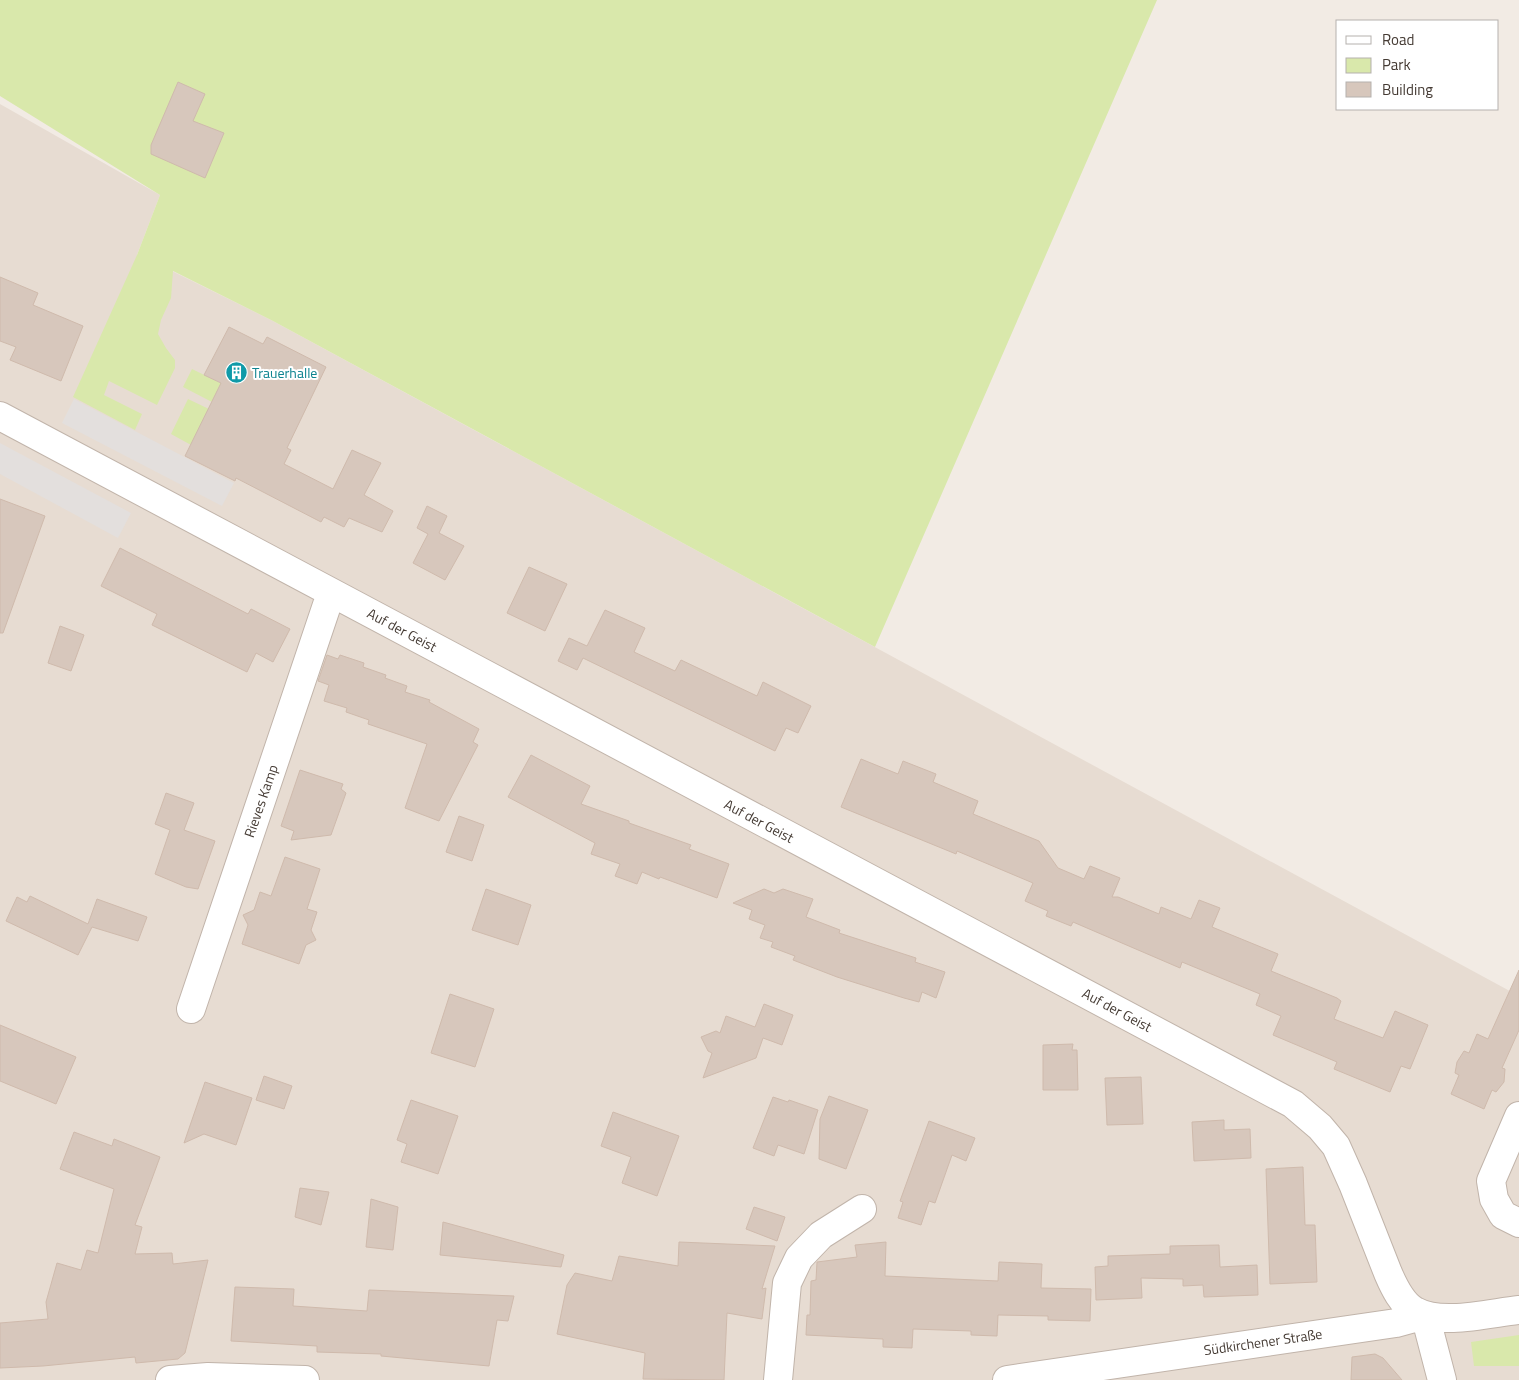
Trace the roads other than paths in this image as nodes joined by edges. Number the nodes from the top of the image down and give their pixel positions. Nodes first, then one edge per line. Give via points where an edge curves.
1 (0, 416) edge
2 (331, 593) junction
3 (191, 1009) dead end
4 (1519, 1116) edge
5 (862, 1209) dead end
6 (1519, 1223) edge
7 (1519, 1310) edge
8 (1425, 1316) junction
9 (170, 1380) edge
10 (305, 1380) edge
11 (778, 1380) edge
12 (1007, 1380) edge
13 (1442, 1380) edge

1 - 2 street, Auf der Geist
2 - 3 street, Rieves Kamp
2 - 8 street, Auf der Geist via 1293,1104 1336,1146 1393,1285 1406,1304
4 - 6 street via 1492,1181 1494,1198 1503,1215
5 - 11 street via 821,1235 799,1258 787,1283
7 - 8 street, Südkirchener Straße via 1444,1318
8 - 12 street, Südkirchener Straße via 1396,1323
8 - 13 street
9 - 10 street via 208,1377

